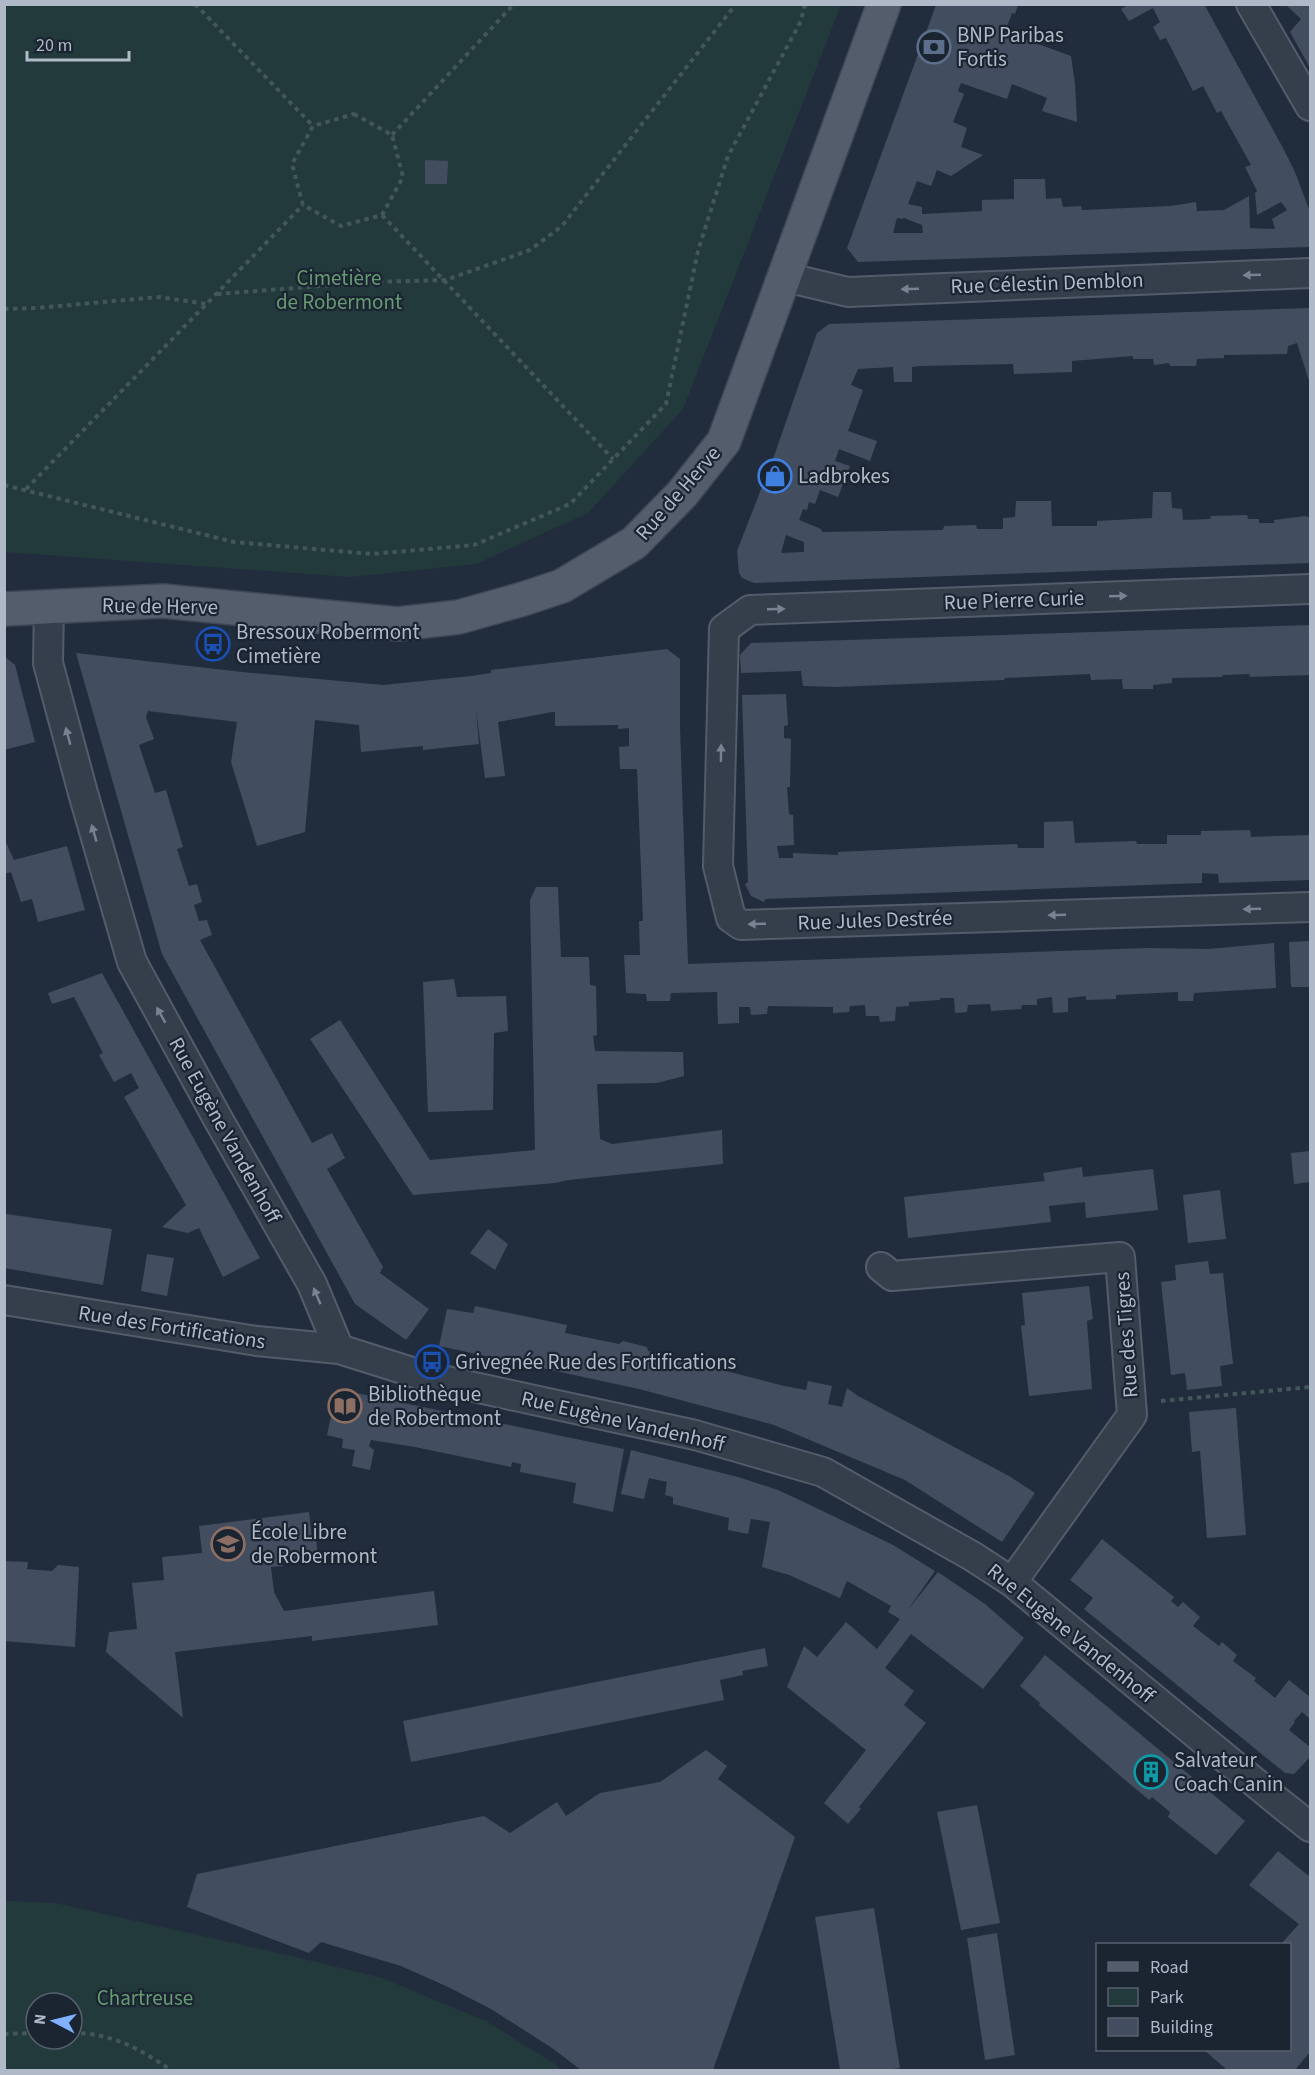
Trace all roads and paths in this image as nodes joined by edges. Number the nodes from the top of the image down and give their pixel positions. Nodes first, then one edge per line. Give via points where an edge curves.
1 (195, 4) edge
2 (514, 4) edge
3 (736, 4) edge
4 (805, 4) edge
5 (884, 4) edge
6 (1251, 4) edge
7 (1311, 106) edge
8 (313, 126) junction
9 (392, 135) junction
10 (303, 205) junction
11 (382, 215) junction
12 (1311, 273) edge
13 (785, 277) junction
14 (446, 280) junction
15 (217, 294) junction
16 (207, 304) junction
17 (4, 309) edge
18 (613, 459) junction
19 (4, 485) edge
20 (26, 489) junction
21 (1311, 589) edge
22 (49, 606) junction
23 (4, 609) edge
24 (724, 630) joint
25 (1311, 907) edge
26 (881, 1267) dead end
27 (4, 1300) edge
28 (339, 1349) junction
29 (1311, 1387) edge
30 (1131, 1404) junction
31 (1012, 1582) junction
32 (1309, 1823) edge
33 (24, 2033) edge
34 (84, 2033) edge
35 (4, 2034) edge
36 (171, 2070) edge

1 - 8 path
2 - 9 path
3 - 14 path via 562,226 530,250
4 - 18 path via 801,21 728,156 698,251 666,404
5 - 13 main road, Rue de Herve
6 - 7 street
8 - 9 path via 354,114
8 - 10 path via 292,164
9 - 11 path via 403,177
10 - 11 path via 340,226
10 - 15 path
11 - 14 path
12 -> 13 street, Rue Célestin Demblon via 848,292
13 - 22 main road, Rue de Herve via 723,441 682,494 634,543 562,586 459,617 398,624 163,601
14 - 15 path
14 - 18 path
15 - 16 path
16 - 17 path via 159,297
16 - 20 path
18 - 20 path via 570,504 474,545 372,554 234,542
19 - 20 path
24 -> 21 street, Rue Pierre Curie via 750,610
22 - 23 main road, Rue de Herve
28 -> 22 street, Rue Eugène Vandenhoff via 312,1284 132,962 48,663
25 -> 24 street, Rue Jules Destrée via 741,925 731,918 718,866
26 - 30 street, Rue des Tigres via 892,1276 1120,1257
27 - 28 street, Rue des Fortifications via 257,1341
28 - 31 street, Rue Eugène Vandenhoff via 428,1377 695,1435 823,1472
29 - 30 path
30 - 31 street, Rue des Tigres via 1132,1415
31 - 32 street, Rue Eugène Vandenhoff
33 - 35 path
34 - 36 path via 116,2039

